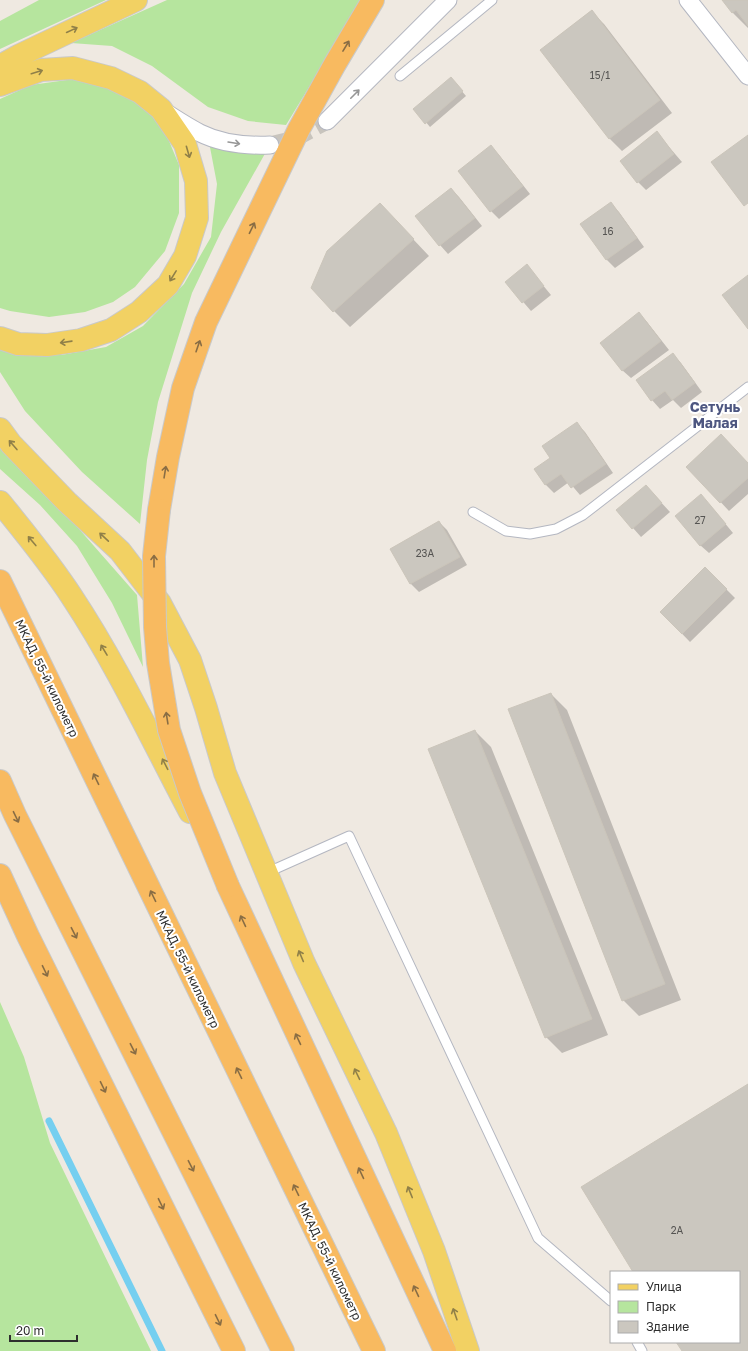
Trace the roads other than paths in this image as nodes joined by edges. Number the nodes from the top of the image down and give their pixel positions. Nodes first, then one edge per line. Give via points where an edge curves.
1 (136, 0) edge
2 (448, 0) edge
3 (492, 0) edge
4 (688, 0) edge
5 (373, 2) edge
6 (0, 66) edge
7 (400, 76) dead end
8 (748, 76) edge
9 (0, 85) edge
10 (161, 110) junction
11 (327, 121) tunnel mouth
12 (270, 145) tunnel mouth
13 (0, 338) edge
14 (748, 387) edge
15 (0, 429) edge
16 (0, 502) edge
17 (473, 512) dead end
18 (2, 584) edge
19 (0, 782) edge
20 (266, 873) junction
21 (0, 876) edge
22 (228, 886) junction
23 (0, 893) edge
24 (28, 936) junction
25 (610, 1300) edge
26 (234, 1351) edge
27 (283, 1351) edge
28 (374, 1351) edge
29 (445, 1351) edge
30 (468, 1351) edge

6 -> 1 main road
11 -> 2 street
3 - 7 lane
4 - 8 street
22 -> 5 highway, bridge via 190,793 170,730 158,663 155,627 154,556 159,510 183,388 206,322 299,129
9 -> 10 main road via 41,70 73,68 111,78 140,92
10 -> 12 street via 200,133 228,142 249,146
10 -> 13 main road via 185,144 196,181 197,218 185,256 168,285 139,312 111,330 81,340 47,345 18,344
14 - 17 lane via 583,515 556,529 530,534 506,531
20 -> 15 main road via 225,773 190,660 160,603 120,552 67,502 11,444
22 -> 16 main road, bridge via 119,674 72,597 37,547
28 -> 18 highway, МКАД, 55-й километр
19 -> 27 highway
20 - 25 lane via 349,836 538,1238
30 -> 20 main road via 434,1251 386,1133 304,963
21 - 24 highway
29 -> 22 highway
23 - 24 main road
24 -> 26 highway

